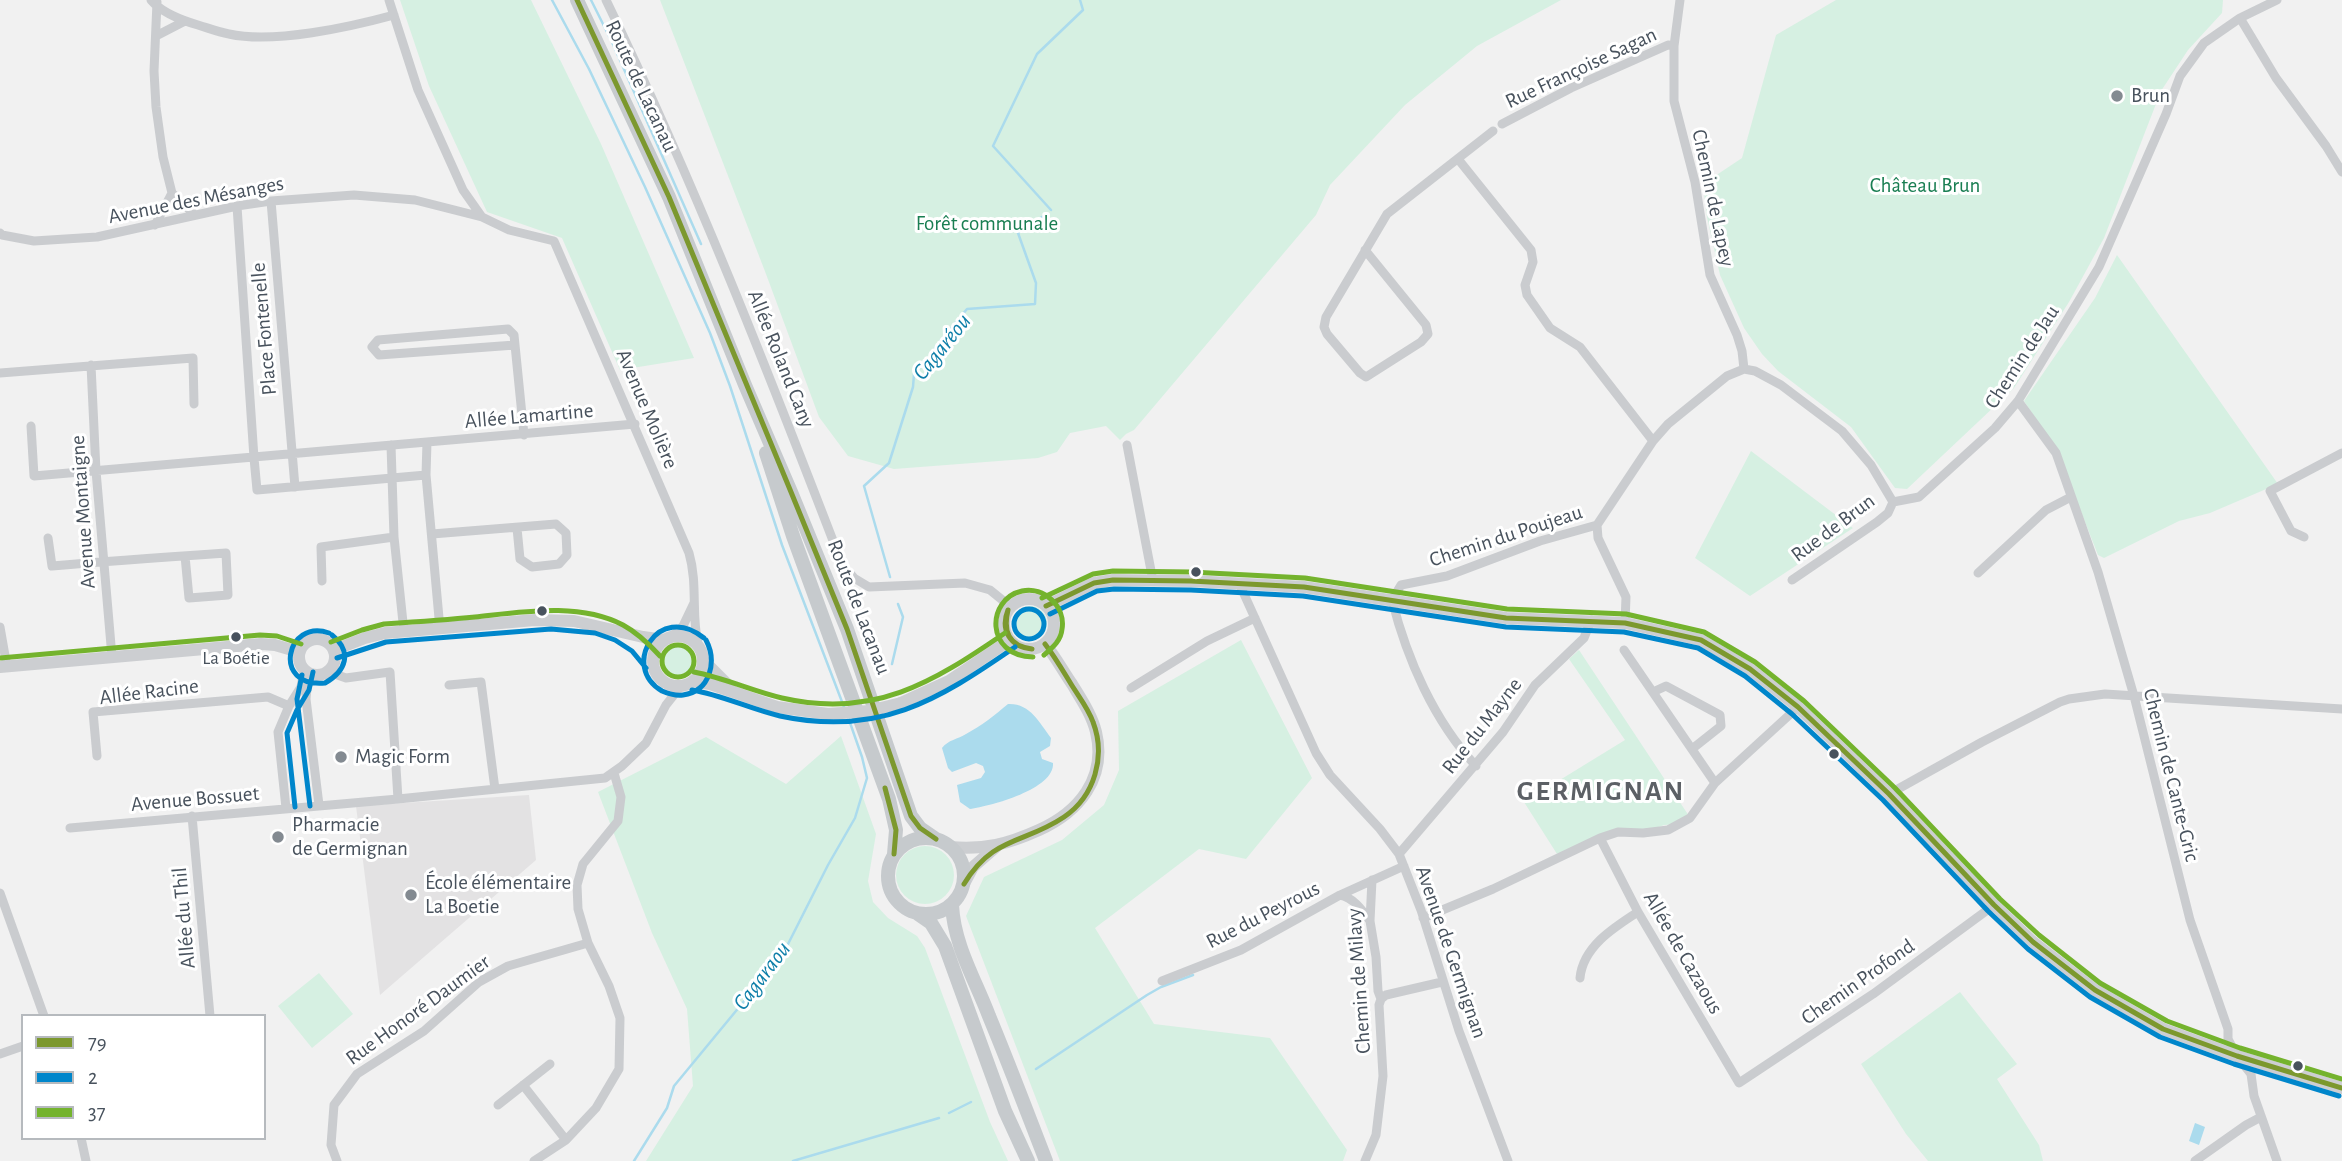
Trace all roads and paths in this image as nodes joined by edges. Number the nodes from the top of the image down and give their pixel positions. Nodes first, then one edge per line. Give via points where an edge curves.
1 (389, 0) edge
2 (577, 0) edge
3 (606, 0) edge
4 (1680, 0) edge
5 (2277, 0) edge
6 (155, 2) edge
7 (394, 15) junction
8 (2241, 18) junction
9 (185, 21) junction
10 (156, 36) junction
11 (1674, 46) junction
12 (1502, 124) dead end
13 (1493, 131) dead end
14 (1458, 159) junction
15 (2342, 172) edge
16 (172, 193) junction
17 (271, 201) junction
18 (237, 206) junction
19 (195, 215) junction
20 (482, 217) junction
21 (155, 225) junction
22 (0, 233) edge
23 (554, 241) joint
24 (1365, 250) junction
25 (515, 345) junction
26 (91, 365) junction
27 (1744, 369) junction
28 (0, 373) edge
29 (745, 384) junction
30 (2018, 401) junction
31 (194, 404) dead end
32 (635, 424) junction
33 (31, 426) dead end
34 (524, 435) junction
35 (1653, 441) junction
36 (427, 442) junction
37 (391, 445) junction
38 (1127, 445) dead end
39 (2342, 453) edge
40 (292, 454) junction
41 (254, 458) junction
42 (96, 471) junction
43 (426, 475) junction
44 (391, 479) junction
45 (295, 487) junction
46 (2071, 497) junction
47 (1893, 502) junction
48 (1597, 524) junction
49 (517, 528) junction
50 (432, 534) junction
51 (394, 537) junction
52 (2304, 537) dead end
53 (48, 538) dead end
54 (185, 556) junction
55 (103, 562) junction
56 (1978, 573) dead end
57 (1153, 580) junction
58 (1793, 580) dead end
59 (322, 582) dead end
60 (1239, 583) junction
61 (696, 595) junction
62 (1392, 600) junction
63 (1046, 606) junction
64 (1011, 607) junction
65 (1255, 618) junction
66 (1591, 620) junction
67 (1625, 623) junction
68 (0, 627) edge
69 (440, 629) junction
70 (614, 630) junction
71 (404, 632) junction
72 (668, 637) junction
73 (1010, 640) junction
74 (698, 644) junction
75 (1045, 644) junction
76 (334, 650) junction
77 (1624, 650) dead end
78 (299, 652) junction
79 (112, 657) junction
80 (704, 661) junction
81 (653, 662) junction
82 (3, 667) edge
83 (328, 672) junction
84 (308, 673) junction
85 (687, 684) junction
86 (449, 685) dead end
87 (1130, 688) dead end
88 (736, 692) junction
89 (1653, 692) junction
90 (2134, 696) junction
91 (289, 706) junction
92 (1798, 706) junction
93 (2342, 709) edge
94 (1692, 749) junction
95 (97, 756) dead end
96 (1476, 766) junction
97 (614, 773) junction
98 (1715, 783) junction
99 (495, 789) junction
100 (1889, 794) junction
101 (398, 799) junction
102 (319, 805) junction
103 (286, 808) junction
104 (192, 816) junction
105 (70, 828) dead end
106 (1600, 838) junction
107 (936, 839) junction
108 (997, 846) junction
109 (950, 847) junction
110 (894, 854) junction
111 (1399, 854) junction
112 (1404, 866) junction
113 (1372, 880) junction
114 (964, 884) junction
115 (0, 893) edge
116 (1340, 895) junction
117 (2, 904) edge
118 (952, 905) junction
119 (1994, 905) junction
120 (1638, 912) junction
121 (918, 914) junction
122 (1423, 918) junction
123 (1370, 921) junction
124 (588, 943) junction
125 (1580, 978) dead end
126 (1162, 981) dead end
127 (1442, 982) junction
128 (1381, 999) junction
129 (43, 1014) edge
130 (210, 1014) edge
131 (21, 1047) edge
132 (0, 1054) edge
133 (2237, 1056) junction
134 (550, 1064) dead end
135 (1739, 1083) joint
136 (523, 1086) junction
137 (2342, 1088) edge
138 (498, 1105) dead end
139 (2261, 1117) junction
140 (81, 1140) edge
141 (566, 1140) junction
142 (86, 1161) edge
143 (337, 1161) edge
144 (534, 1161) edge
145 (1028, 1161) edge
146 (1046, 1161) edge
147 (1365, 1161) edge
148 (1508, 1161) edge
149 (2195, 1161) edge
150 (2277, 1161) edge

1 - 7 street
2 - 29 main road, Route de Lacanau via 669,197
3 - 64 street, Allée Roland Cany via 718,252 842,564 853,578 869,587 965,583 990,590
4 - 11 street, Chemin de Lapey
5 - 8 street, Chemin de Jau
6 - 9 street
6 - 10 street
7 - 9 street via 349,27 274,36 231,35
7 - 20 street via 418,90 463,190
8 - 15 street via 2276,78
8 - 30 street, Chemin de Jau via 2204,43 2180,76 2099,267
9 - 10 street
10 - 16 street via 156,107
11 - 12 street, Rue Françoise Sagan via 1571,88
11 - 27 street, Chemin de Lapey via 1674,101 1695,182 1710,275 1737,335
13 - 14 street
14 - 24 street via 1387,214
14 - 35 street via 1531,250 1527,295 1550,328 1580,348
16 - 19 street
16 - 21 street
17 - 18 street, Avenue des Mésanges
17 - 20 street, Avenue des Mésanges via 354,195 415,200
17 - 40 street, Place Fontenelle
18 - 19 street, Avenue des Mésanges
18 - 41 street, Place Fontenelle
19 - 21 street, Avenue des Mésanges
20 - 23 street, Avenue des Mésanges via 509,230
21 - 22 street, Avenue des Mésanges via 97,237 34,241
23 - 32 street, Avenue Molière
24 - 24 street via 1324,327 1366,377 1428,334 1426,325
25 - 25 street via 508,329 378,340 372,347 379,355
25 - 34 street
26 - 28 street
26 - 31 street via 193,358
26 - 42 street, Avenue Montaigne
27 - 35 street via 1727,376 1684,409
27 - 47 street via 1781,385 1842,431 1871,465
29 - 107 main road, Route de Lacanau via 846,629 911,816
29 - 110 main road, Route de Lacanau via 793,536 889,799 896,830
30 - 46 street, Chemin de Cante-Gric via 2056,453
30 - 47 street, Chemin de Jau via 1919,497
32 - 34 street, Allée Lamartine
32 - 61 street, Avenue Molière via 690,553
33 - 42 street, Allée Lamartine via 34,476
34 - 36 street, Allée Lamartine
35 - 48 street
36 - 37 street, Allée Lamartine
36 - 43 street
37 - 40 street, Allée Lamartine
37 - 44 street
38 - 57 street
39 - 52 street via 2270,491 2291,531
40 - 41 street, Allée Lamartine
40 - 45 street, Place Fontenelle
41 - 42 street, Allée Lamartine
41 - 45 street, Place Fontenelle via 257,490
42 - 55 street, Avenue Montaigne
43 - 44 street
43 - 50 street
44 - 45 street
44 - 51 street
46 - 56 street via 2046,510
46 - 90 street, Chemin de Cante-Gric
47 - 58 street, Rue de Brun via 1877,522
48 - 62 street, Chemin du Poujeau via 1447,576 1401,585
48 - 67 street via 1598,538 1626,597
49 - 49 street via 556,524 566,533 567,555 559,564 533,567 520,559
49 - 50 street
50 - 69 street
51 - 59 street via 321,547
51 - 71 street
53 - 55 street via 51,566
54 - 54 street via 189,598 228,595 226,553
54 - 55 street
55 - 79 street, Avenue Montaigne
57 - 60 main road
57 - 63 main road via 1094,583
60 - 62 main road
60 - 65 street, Avenue de Germignan
61 - 72 street via 686,621
61 - 74 street, Avenue Molière
62 - 66 main road via 1506,618
62 - 96 street via 1413,665 1439,716
63 - 64 main road via 1032,600
63 - 75 main road via 1054,625
64 - 73 main road via 1005,620
65 - 87 street
65 - 111 street, Avenue de Germignan via 1316,753
66 - 67 main road
66 - 96 street, Rue du Mayne via 1584,638 1535,685
67 - 92 main road via 1701,640 1750,668
68 - 82 street
69 - 70 main road via 535,620 575,621
69 - 71 main road
70 - 72 main road
70 - 81 main road via 640,645
71 - 76 main road via 365,638
72 - 74 main road via 687,636
72 - 81 main road via 654,653
73 - 75 main road via 1030,649
73 - 88 main road, bridge via 949,681 901,703 869,711 828,714 777,706
74 - 80 main road
75 - 108 main road via 1090,714 1099,750 1095,778 1081,802 1065,816
76 - 78 main road via 326,641 313,639
76 - 83 main road via 335,662
77 - 89 street
78 - 79 main road via 261,644
78 - 84 main road via 299,662
79 - 82 main road
80 - 85 main road via 703,669
80 - 88 main road
81 - 85 main road via 662,680 674,686
83 - 84 main road
83 - 101 street via 346,678 390,672
84 - 91 street
84 - 102 street via 306,699
85 - 88 main road
85 - 97 street via 666,705 646,743
86 - 99 street via 481,682
89 - 94 street
89 - 94 street via 1667,686 1720,715 1721,726
90 - 93 street
90 - 100 street via 2105,694 2060,702
90 - 133 street, Chemin de Cante-Gric via 2190,920
91 - 95 street, Allée Racine via 268,697 93,712
91 - 103 street via 278,732
92 - 98 street
92 - 100 main road
94 - 98 street
96 - 111 street, Rue du Mayne
97 - 99 street, Avenue Bossuet via 605,778
97 - 124 street via 621,797 618,821 583,864 577,885
98 - 106 street via 1690,818 1668,830 1618,832
99 - 101 street, Avenue Bossuet
100 - 119 main road
101 - 102 street, Avenue Bossuet
102 - 103 street, Avenue Bossuet
103 - 104 street, Avenue Bossuet
104 - 105 street, Avenue Bossuet
104 - 130 street, Allée du Thil
106 - 120 street, Allée de Cazaous
106 - 122 street
107 - 109 main road
107 - 110 main road via 914,839
108 - 109 main road
108 - 114 main road via 974,867
109 - 114 main road via 960,860
110 - 121 main road via 888,866 890,891 896,902
111 - 112 street, Avenue de Germignan
112 - 113 street, Rue du Peyrous
112 - 122 street, Avenue de Germignan
113 - 116 street, Rue du Peyrous
113 - 123 street, Chemin de Milavy
114 - 118 main road
115 - 117 street
116 - 123 street, Rue du Peyrous via 1348,897
116 - 126 street, Rue du Peyrous via 1241,950
117 - 129 street
118 - 121 main road via 930,915
118 - 146 main road via 965,960
119 - 133 main road via 2095,990 2163,1029
119 - 135 street, Chemin Profond via 1873,994
120 - 125 street via 1607,931 1581,965
120 - 135 street, Allée de Cazaous
121 - 145 main road via 931,923 944,946
122 - 127 street, Avenue de Germignan
123 - 128 street, Chemin de Milavy
124 - 141 street via 620,1017 619,1069 596,1108
124 - 143 street, Rue Honoré Daumier via 508,966 479,982 424,1031 356,1074 334,1105 331,1145
127 - 128 street
127 - 148 street, Avenue de Germignan
128 - 147 street, Chemin de Milavy via 1382,1076 1376,1135
131 - 132 street
133 - 137 main road
133 - 139 street, Chemin de Cante-Gric via 2252,1074 2253,1096
134 - 136 street
136 - 138 street
136 - 141 street
139 - 149 street
139 - 150 street, Chemin de Cante-Gric
140 - 142 street
141 - 144 street

